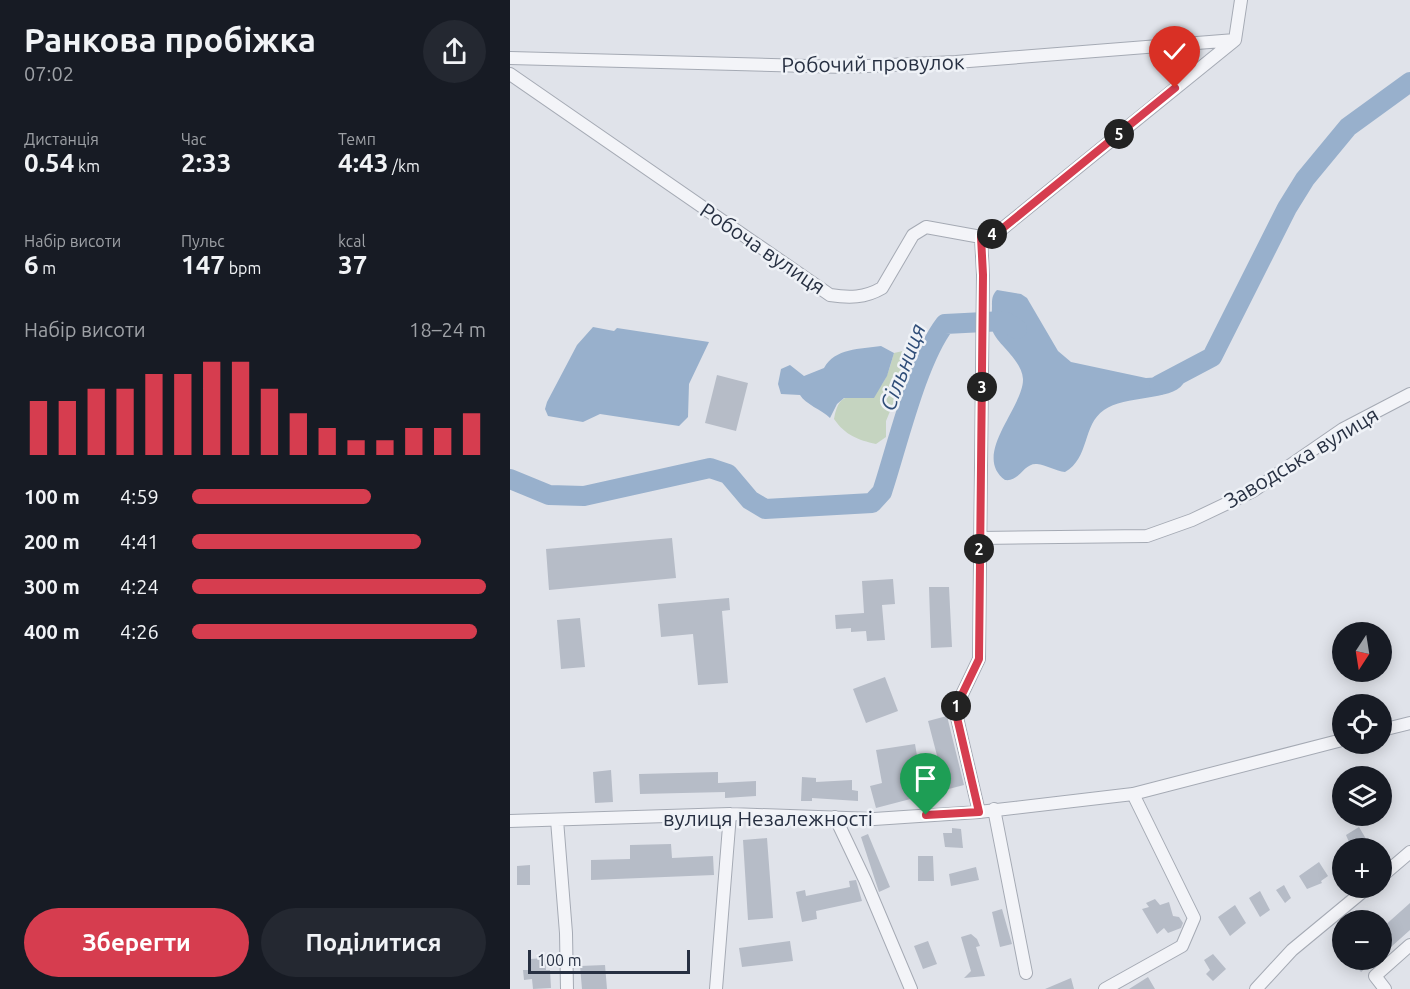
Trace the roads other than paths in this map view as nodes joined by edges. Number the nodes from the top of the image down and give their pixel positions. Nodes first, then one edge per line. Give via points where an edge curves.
1 (1241, 0) edge
2 (1235, 40) junction
3 (510, 58) edge
4 (510, 74) edge
5 (981, 237) junction
6 (1410, 394) edge
7 (979, 538) junction
8 (1410, 723) edge
9 (1392, 728) edge
10 (1332, 743) edge
11 (1133, 794) junction
12 (994, 810) junction
13 (979, 812) junction
14 (730, 814) junction
15 (835, 817) junction
16 (557, 820) junction
17 (510, 822) edge
18 (1410, 852) edge
19 (1392, 867) edge
20 (1355, 898) edge
21 (1410, 945) edge
22 (1026, 973) dead end
23 (1261, 988) edge
24 (567, 989) edge
25 (716, 989) edge
26 (911, 989) edge
27 (1105, 989) edge
28 (1385, 989) edge

1 - 2 street
2 - 3 street, Робочий провулок via 845,67
2 - 5 street via 997,233
4 - 5 street, Робоча вулиця via 830,295 849,298 873,294 882,288 913,235 926,227
5 - 7 street
6 - 7 street, Заводська вулиця via 1343,429 1253,491 1147,536
7 - 13 street via 979,659 955,709
8 - 9 street
10 - 11 street, вулиця Незалежності
11 - 12 street, вулиця Незалежності
11 - 27 street via 1194,918 1182,946
12 - 13 street, вулиця Незалежності
12 - 22 street
13 - 15 street, вулиця Незалежності via 874,819
14 - 15 street, вулиця Незалежності
14 - 16 street, вулиця Незалежності
14 - 25 street
15 - 26 street
16 - 17 street, вулиця Незалежності
16 - 24 street
18 - 19 street
20 - 23 street via 1292,950
21 - 28 street via 1375,976

